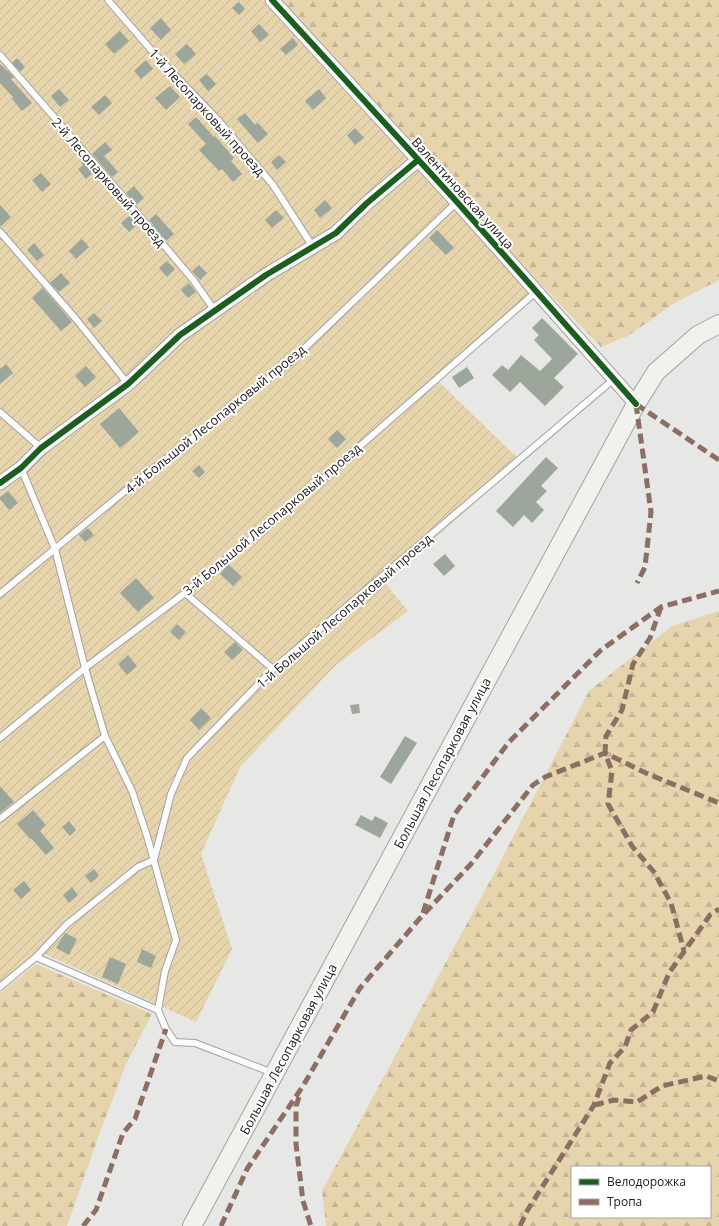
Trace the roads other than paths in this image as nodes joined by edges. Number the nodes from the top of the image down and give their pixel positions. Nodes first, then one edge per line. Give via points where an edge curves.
1 (108, 0) edge
2 (272, 0) edge
3 (0, 55) edge
4 (418, 160) junction
5 (457, 202) junction
6 (0, 232) edge
7 (313, 247) junction
8 (537, 291) junction
9 (215, 311) junction
10 (719, 324) edge
11 (614, 379) junction
12 (128, 384) junction
13 (636, 404) junction
14 (0, 412) edge
15 (41, 448) junction
16 (21, 468) junction
17 (0, 483) edge
18 (55, 549) junction
19 (185, 593) junction
20 (0, 594) edge
21 (85, 668) junction
22 (273, 669) junction
23 (105, 736) junction
24 (0, 738) edge
25 (0, 819) edge
26 (154, 860) junction
27 (36, 957) junction
28 (0, 987) edge
29 (158, 1010) junction
30 (275, 1074) junction
31 (192, 1226) edge

1 - 7 lane, 1-й Лесопарковый проезд via 219,121 273,185
2 - 4 street, Валентиновская улица
3 - 9 lane, 2-й Лесопарковый проезд via 194,281
4 - 5 street, Валентиновская улица
4 - 7 street via 367,202 336,232
5 - 8 street, Валентиновская улица
5 - 18 lane, 4-й Большой Лесопарковый проезд via 290,362
6 - 12 lane via 76,319
7 - 9 street via 266,275
8 - 11 street, Валентиновская улица
8 - 19 lane, 3-й Большой Лесопарковый проезд via 288,508
9 - 12 street via 180,335
10 - 13 main road, Большая Лесопарковая улица via 698,335 656,372
11 - 13 street, Валентиновская улица
11 - 22 lane, 1-й Большой Лесопарковый проезд
12 - 15 street
13 - 30 main road, Большая Лесопарковая улица
14 - 15 lane
15 - 16 street
16 - 17 street
16 - 18 lane
18 - 20 lane, 4-й Большой Лесопарковый проезд
18 - 21 lane
19 - 21 lane, 3-й Большой Лесопарковый проезд
19 - 22 lane
21 - 23 lane
21 - 24 lane, 3-й Большой Лесопарковый проезд
22 - 26 lane, 1-й Большой Лесопарковый проезд via 187,758 171,794
23 - 25 lane
23 - 26 lane via 132,791
26 - 27 lane via 138,867 66,925
26 - 29 lane via 176,940 165,971
27 - 28 lane
27 - 29 lane
29 - 30 lane via 175,1042 195,1043
30 - 31 main road, Большая Лесопарковая улица

